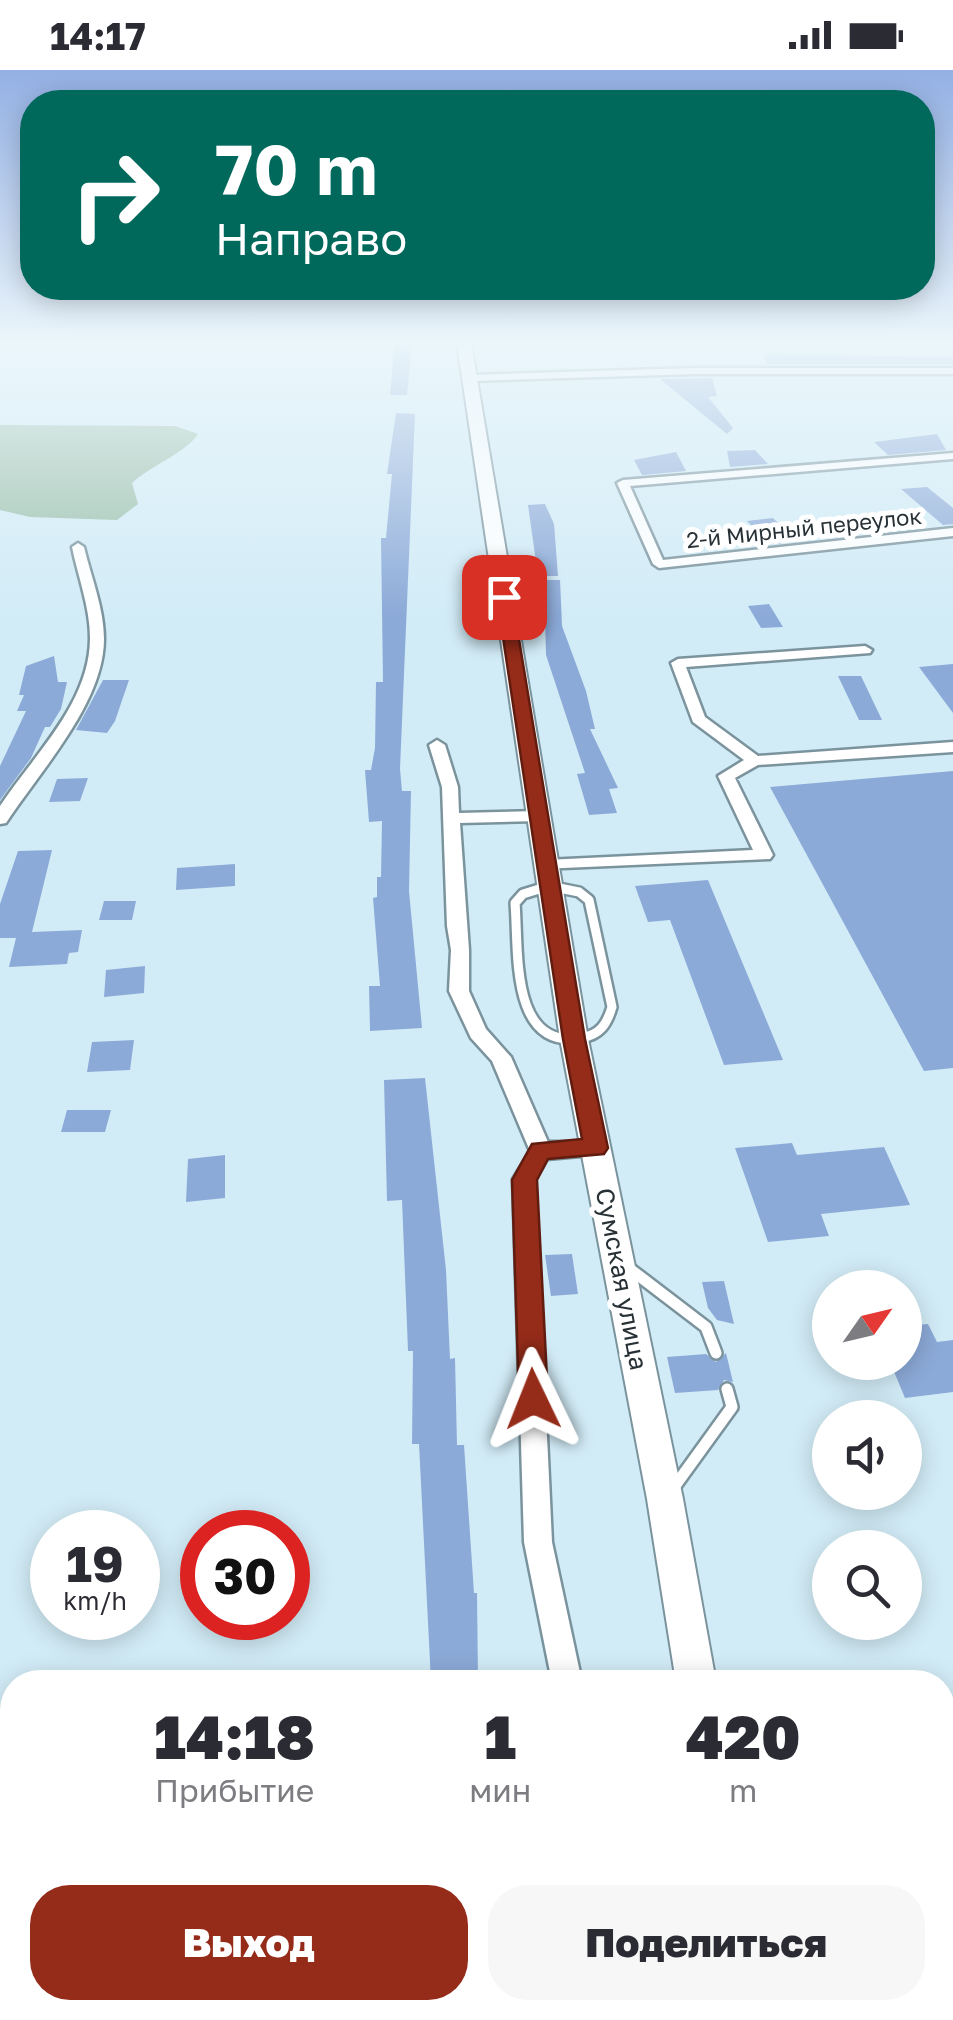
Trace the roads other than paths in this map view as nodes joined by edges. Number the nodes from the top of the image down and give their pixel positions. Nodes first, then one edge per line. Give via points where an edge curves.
1 (479, 434) edge
2 (953, 456) edge
3 (953, 532) edge
4 (78, 547) dead end
5 (864, 650) dead end
6 (437, 745) dead end
7 (953, 747) edge
8 (755, 761) junction
9 (538, 816) junction
10 (452, 818) junction
11 (0, 819) edge
12 (548, 875) junction
13 (574, 1039) junction
14 (596, 1148) junction
15 (540, 1150) junction
16 (618, 1260) junction
17 (716, 1353) dead end
18 (726, 1389) dead end
19 (665, 1499) junction
20 (565, 1670) edge
21 (694, 1670) edge

1 - 9 main road, Сумская улица
2 - 3 street, 2-й Мирный переулок via 623,483 659,564
4 - 11 street via 98,643 67,724
5 - 8 street via 678,663 698,719
6 - 10 street
7 - 8 street
8 - 12 street via 726,776 764,856
9 - 10 street
9 - 12 main road, Сумская улица
10 - 15 street via 459,991 478,1032 501,1057
12 - 13 main road, Сумская улица
12 - 13 lane via 515,903 525,1010 541,1032
12 - 13 lane via 594,910 612,1007 604,1029
13 - 14 main road, Сумская улица
14 - 15 street
14 - 16 main road, Сумская улица
15 - 20 street via 524,1180 538,1542
16 - 17 lane via 706,1326
16 - 19 main road, Сумская улица
18 - 19 lane via 732,1406
19 - 21 main road, Сумская улица

